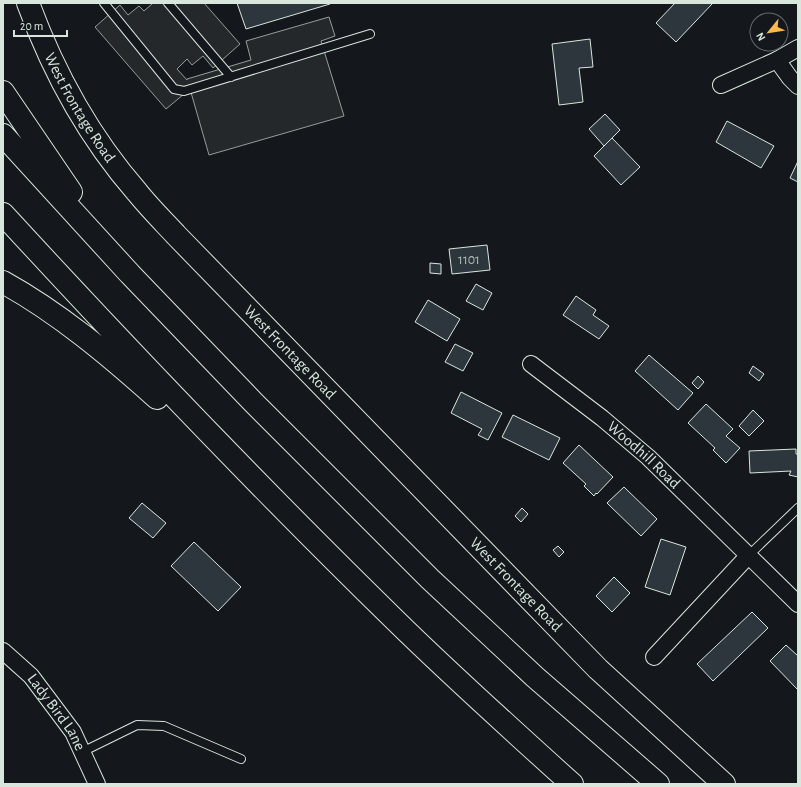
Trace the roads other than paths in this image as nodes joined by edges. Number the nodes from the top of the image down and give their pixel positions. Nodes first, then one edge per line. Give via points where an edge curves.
1 (28, 3) edge
2 (105, 3) edge
3 (168, 3) edge
4 (370, 34) dead end
5 (798, 48) edge
6 (777, 60) junction
7 (232, 77) junction
8 (721, 85) dead end
9 (798, 86) edge
10 (3, 92) edge
11 (3, 134) edge
12 (3, 214) edge
13 (130, 274) junction
14 (3, 282) edge
15 (531, 364) dead end
16 (798, 508) edge
17 (301, 526) junction
18 (748, 556) junction
19 (798, 604) edge
20 (3, 651) edge
21 (654, 657) dead end
22 (82, 752) junction
23 (241, 759) dead end
24 (97, 784) edge
25 (572, 784) edge
26 (658, 784) edge
27 (724, 784) edge

1 - 27 main road, West Frontage Road via 57,71 80,113 136,192 598,669
2 - 7 lane via 174,89 184,91
3 - 7 lane
4 - 7 lane
5 - 6 street
6 - 8 street
6 - 9 street
10 - 13 main road
11 - 13 main road
12 - 17 main road via 152,374
13 - 26 main road via 253,402 430,579 535,677
14 - 17 main road via 57,316 94,344 145,386
15 - 18 street, Woodhill Road via 648,457
16 - 18 lane
17 - 25 main road via 395,620
18 - 19 street, Woodhill Road
18 - 21 street
20 - 22 street, Lady Bird Lane via 31,676 73,732
22 - 23 lane via 137,725 164,726
22 - 24 street, Lady Bird Lane

